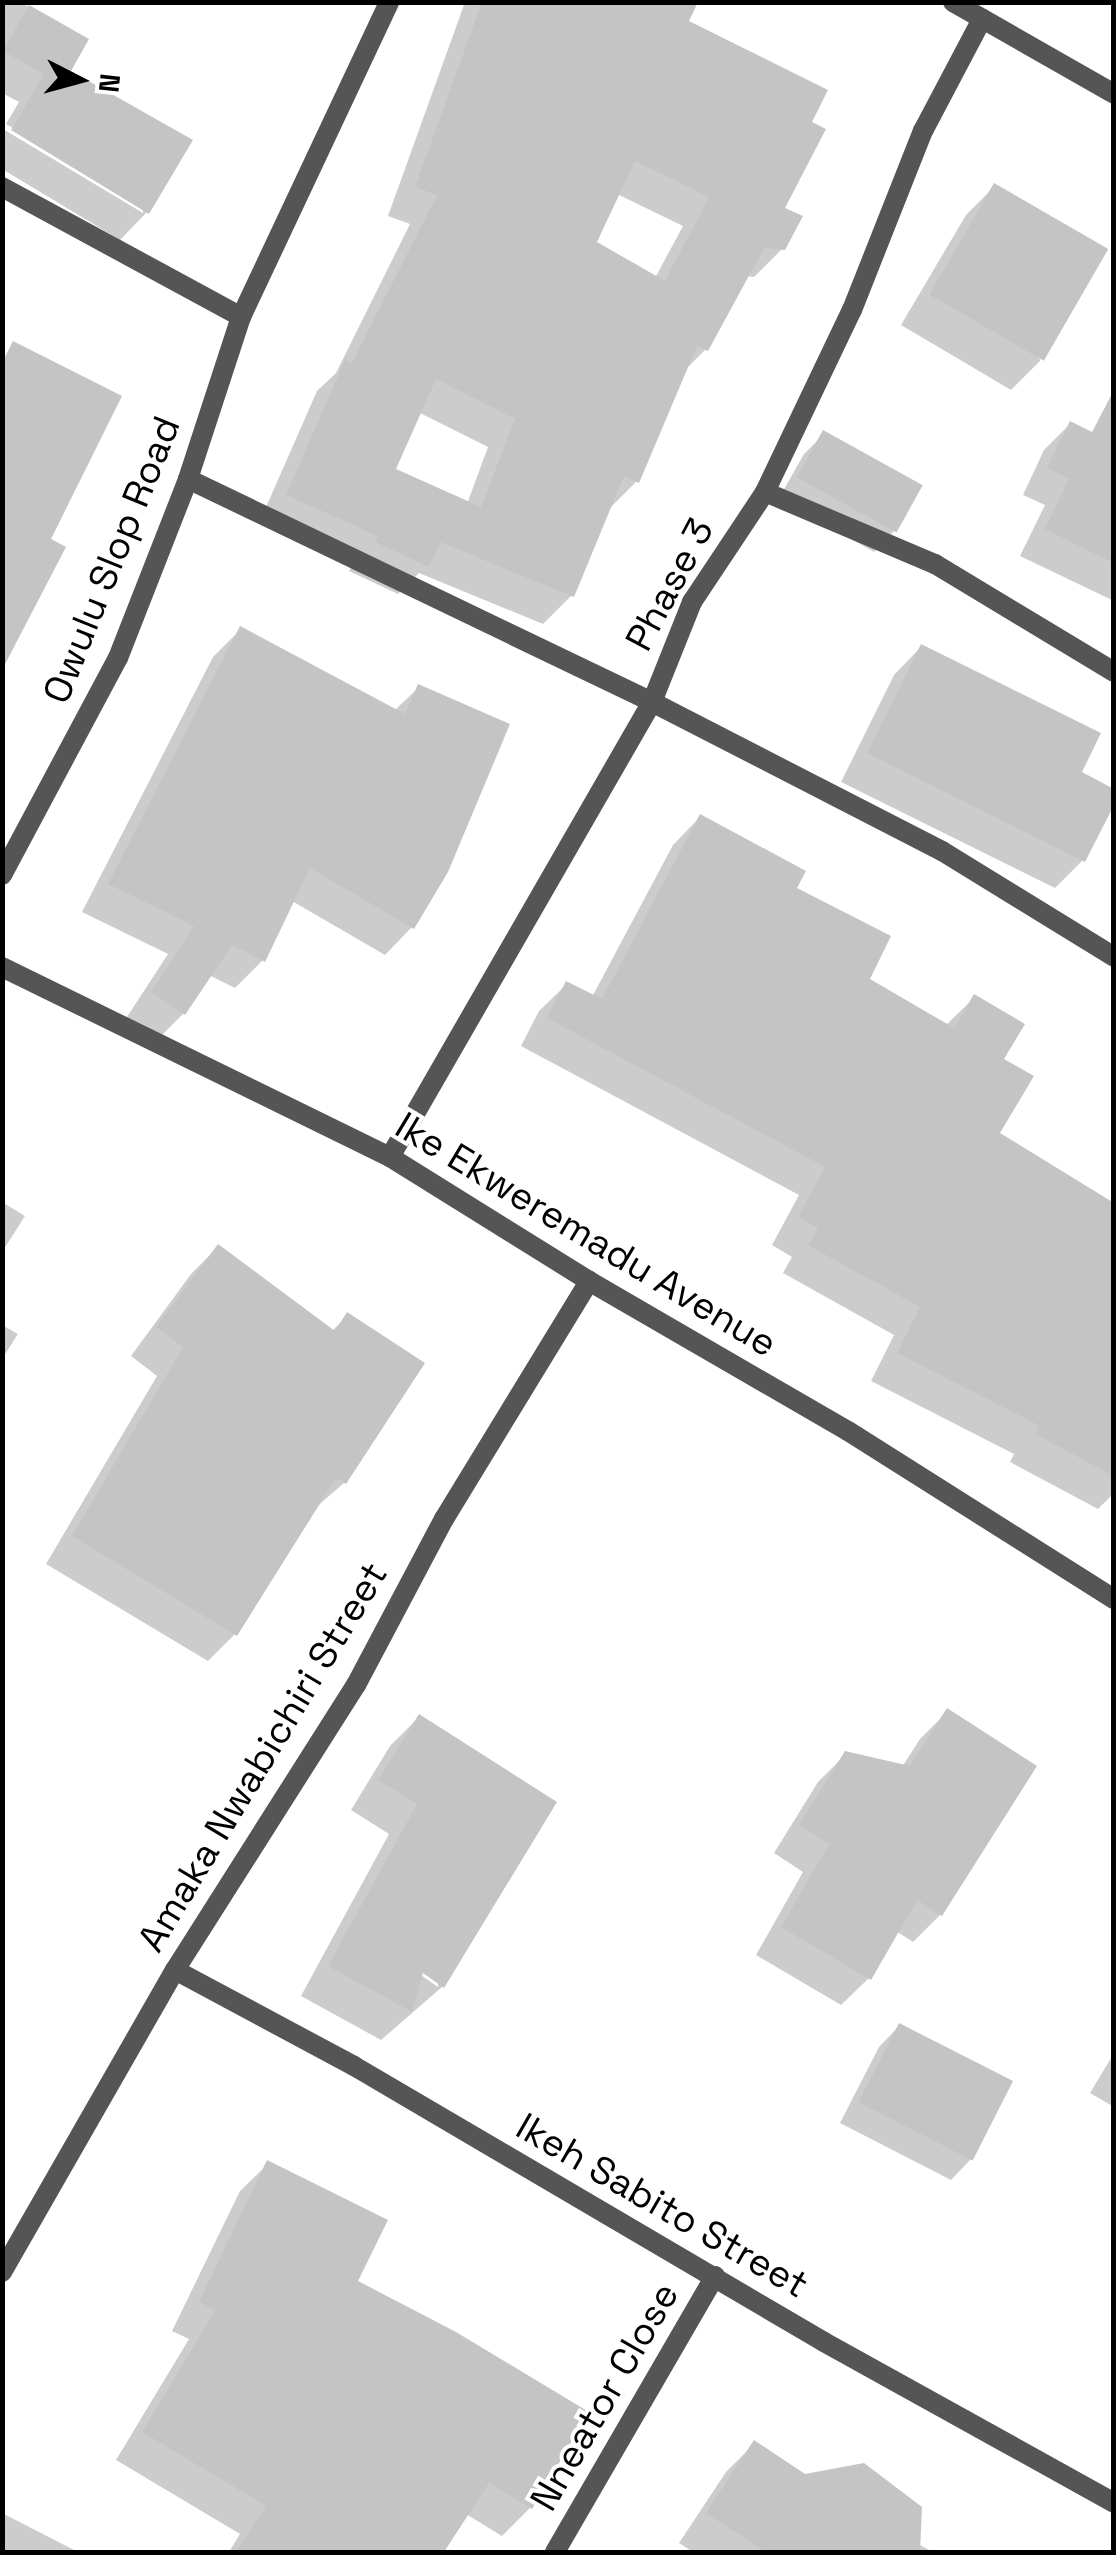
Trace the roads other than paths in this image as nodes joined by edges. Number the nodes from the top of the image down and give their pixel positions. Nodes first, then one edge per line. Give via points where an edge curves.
1 (389, 2) edge
2 (952, 2) edge
3 (982, 19) junction
4 (1114, 94) edge
5 (2, 187) edge
6 (241, 317) junction
7 (188, 479) junction
8 (765, 492) junction
9 (1114, 672) edge
10 (652, 702) junction
11 (2, 875) edge
12 (1114, 957) edge
13 (2, 966) edge
14 (390, 1157) junction
15 (588, 1281) junction
16 (1114, 1599) edge
17 (175, 1970) junction
18 (2, 2272) edge
19 (716, 2276) junction
20 (1114, 2503) edge
21 (555, 2552) edge

1 - 6 street, Owulu Slop Road
2 - 3 street
3 - 4 street
3 - 8 street, Phase 3 via 923,131 852,310
5 - 6 street
6 - 7 street, Owulu Slop Road
7 - 10 street
7 - 11 street, Owulu Slop Road via 118,658
8 - 9 street via 934,564
8 - 10 street, Phase 3 via 692,602
10 - 12 street, Phase 3 via 942,852
10 - 14 street
13 - 14 street, Ike Ekweremadu Avenue
14 - 15 street, Ike Ekweremadu Avenue
15 - 16 street, Ike Ekweremadu Avenue via 848,1431
15 - 17 street, Amaka Nwabichiri Street via 444,1518 356,1685
17 - 18 street, Amaka Nwabichiri Street
17 - 19 street, Ikeh Sabito Street
19 - 20 street, Ikeh Sabito Street
19 - 21 street, Nneator Close

